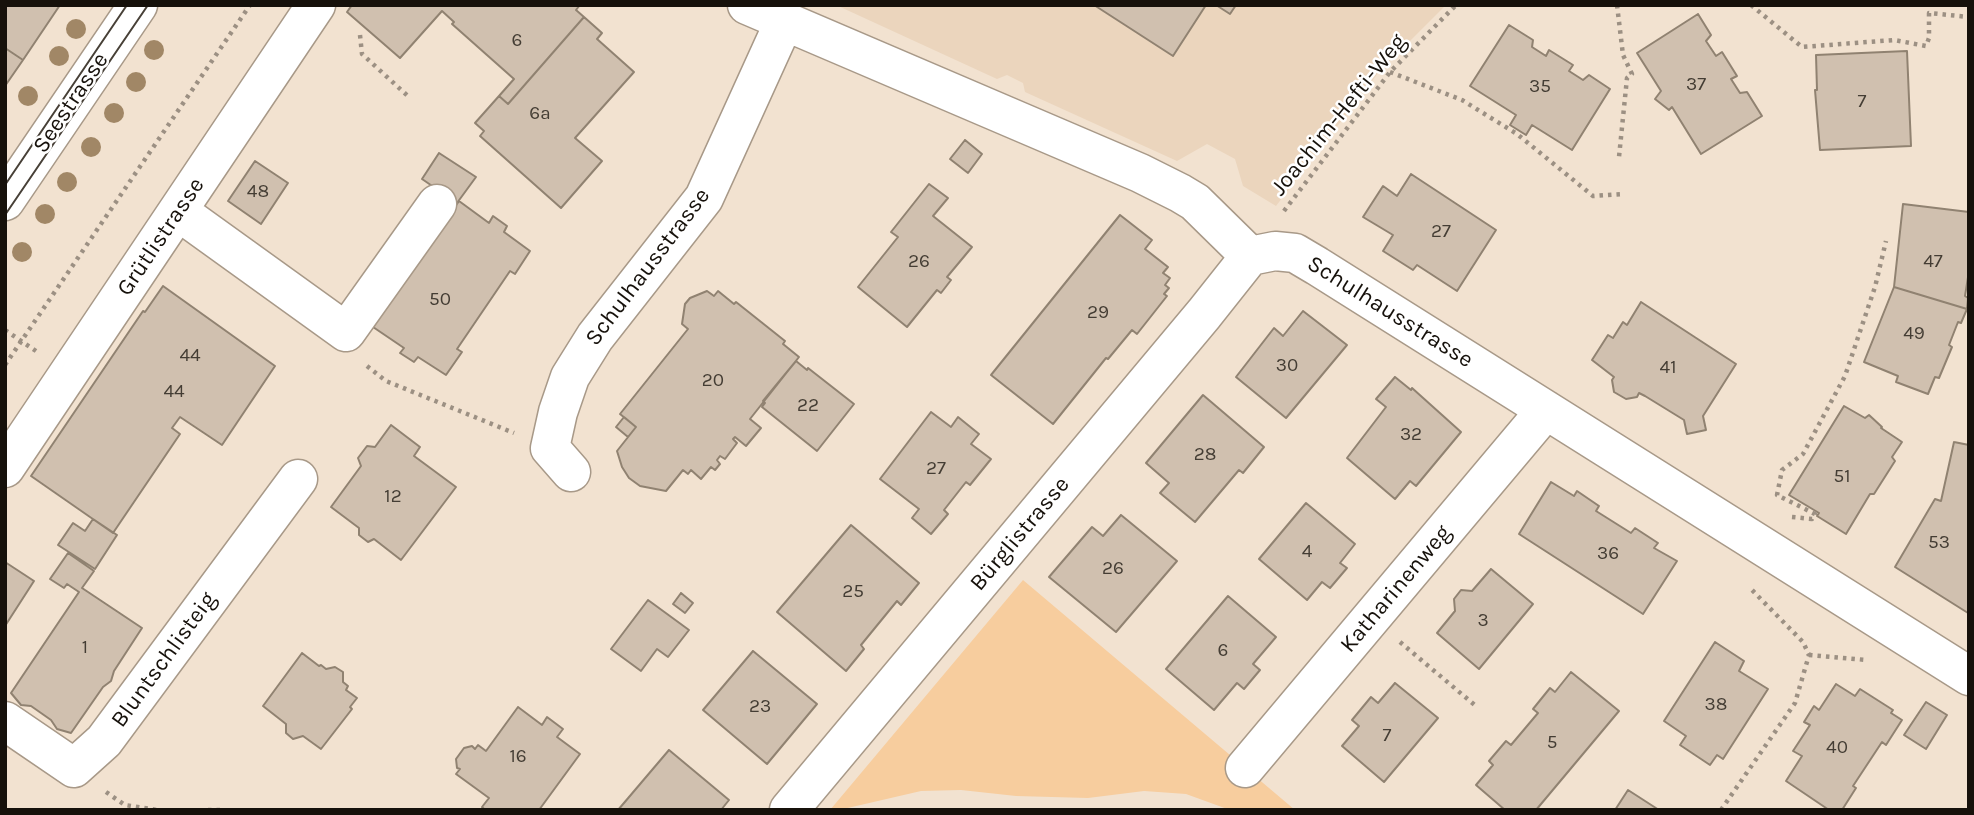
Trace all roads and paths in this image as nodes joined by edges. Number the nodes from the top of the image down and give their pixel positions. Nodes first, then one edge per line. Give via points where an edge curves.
1 (138, 5) edge
2 (250, 5) edge
3 (316, 5) edge
4 (747, 5) edge
5 (1456, 5) edge
6 (1617, 5) edge
7 (1751, 5) edge
8 (1969, 17) edge
9 (784, 22) junction
10 (360, 35) dead end
11 (1390, 72) junction
12 (410, 98) dead end
13 (1619, 157) dead end
14 (1623, 194) dead end
15 (5, 201) edge
16 (437, 204) dead end
17 (178, 211) junction
18 (1279, 218) dead end
19 (1885, 241) dead end
20 (1250, 256) junction
21 (5, 330) edge
22 (346, 332) junction
23 (22, 341) junction
24 (44, 356) dead end
25 (5, 365) edge
26 (1546, 410) junction
27 (561, 460) joint
28 (5, 468) edge
29 (298, 479) dead end
30 (1812, 519) dead end
31 (1744, 581) dead end
32 (1371, 618) junction
33 (1809, 654) junction
34 (1870, 660) dead end
35 (1969, 676) edge
36 (1477, 707) dead end
37 (5, 721) edge
38 (1245, 768) dead end
39 (105, 792) dead end
40 (125, 807) edge
41 (157, 810) edge
42 (208, 810) edge
43 (222, 810) edge
44 (789, 810) edge
45 (1721, 810) edge

1 - 15 street, Seestrasse
2 - 23 path
3 - 17 street, Grütlistrasse
4 - 9 street
5 - 11 path, Joachim-Hefti-Weg
6 - 13 path via 1623,55 1632,74 1627,78
7 - 8 path via 1802,47 1894,40 1926,46 1929,13
9 - 20 street via 1180,193
9 - 27 street, Schulhausstrasse via 704,198 595,337 570,377 558,412
10 - 12 path via 362,54
11 - 14 path via 1462,100 1517,134 1593,196
11 - 18 path, Joachim-Hefti-Weg
16 - 22 street
17 - 22 street
17 - 28 street, Grütlistrasse
19 - 30 path via 1845,376 1803,454 1782,470 1777,495 1815,514
20 - 26 street, Schulhausstrasse via 1295,253
20 - 44 street, Bürglistrasse
21 - 23 path
22 - 27 path via 338,343 386,381
23 - 24 path
23 - 25 path
26 - 32 street, Katharinenweg
26 - 35 street, Schulhausstrasse
29 - 37 street, Bluntschlisteig via 104,741 74,768
31 - 33 path
32 - 36 path
32 - 38 street, Katharinenweg
33 - 34 path
33 - 45 path via 1794,703
39 - 40 path
40 - 41 path
42 - 43 path

